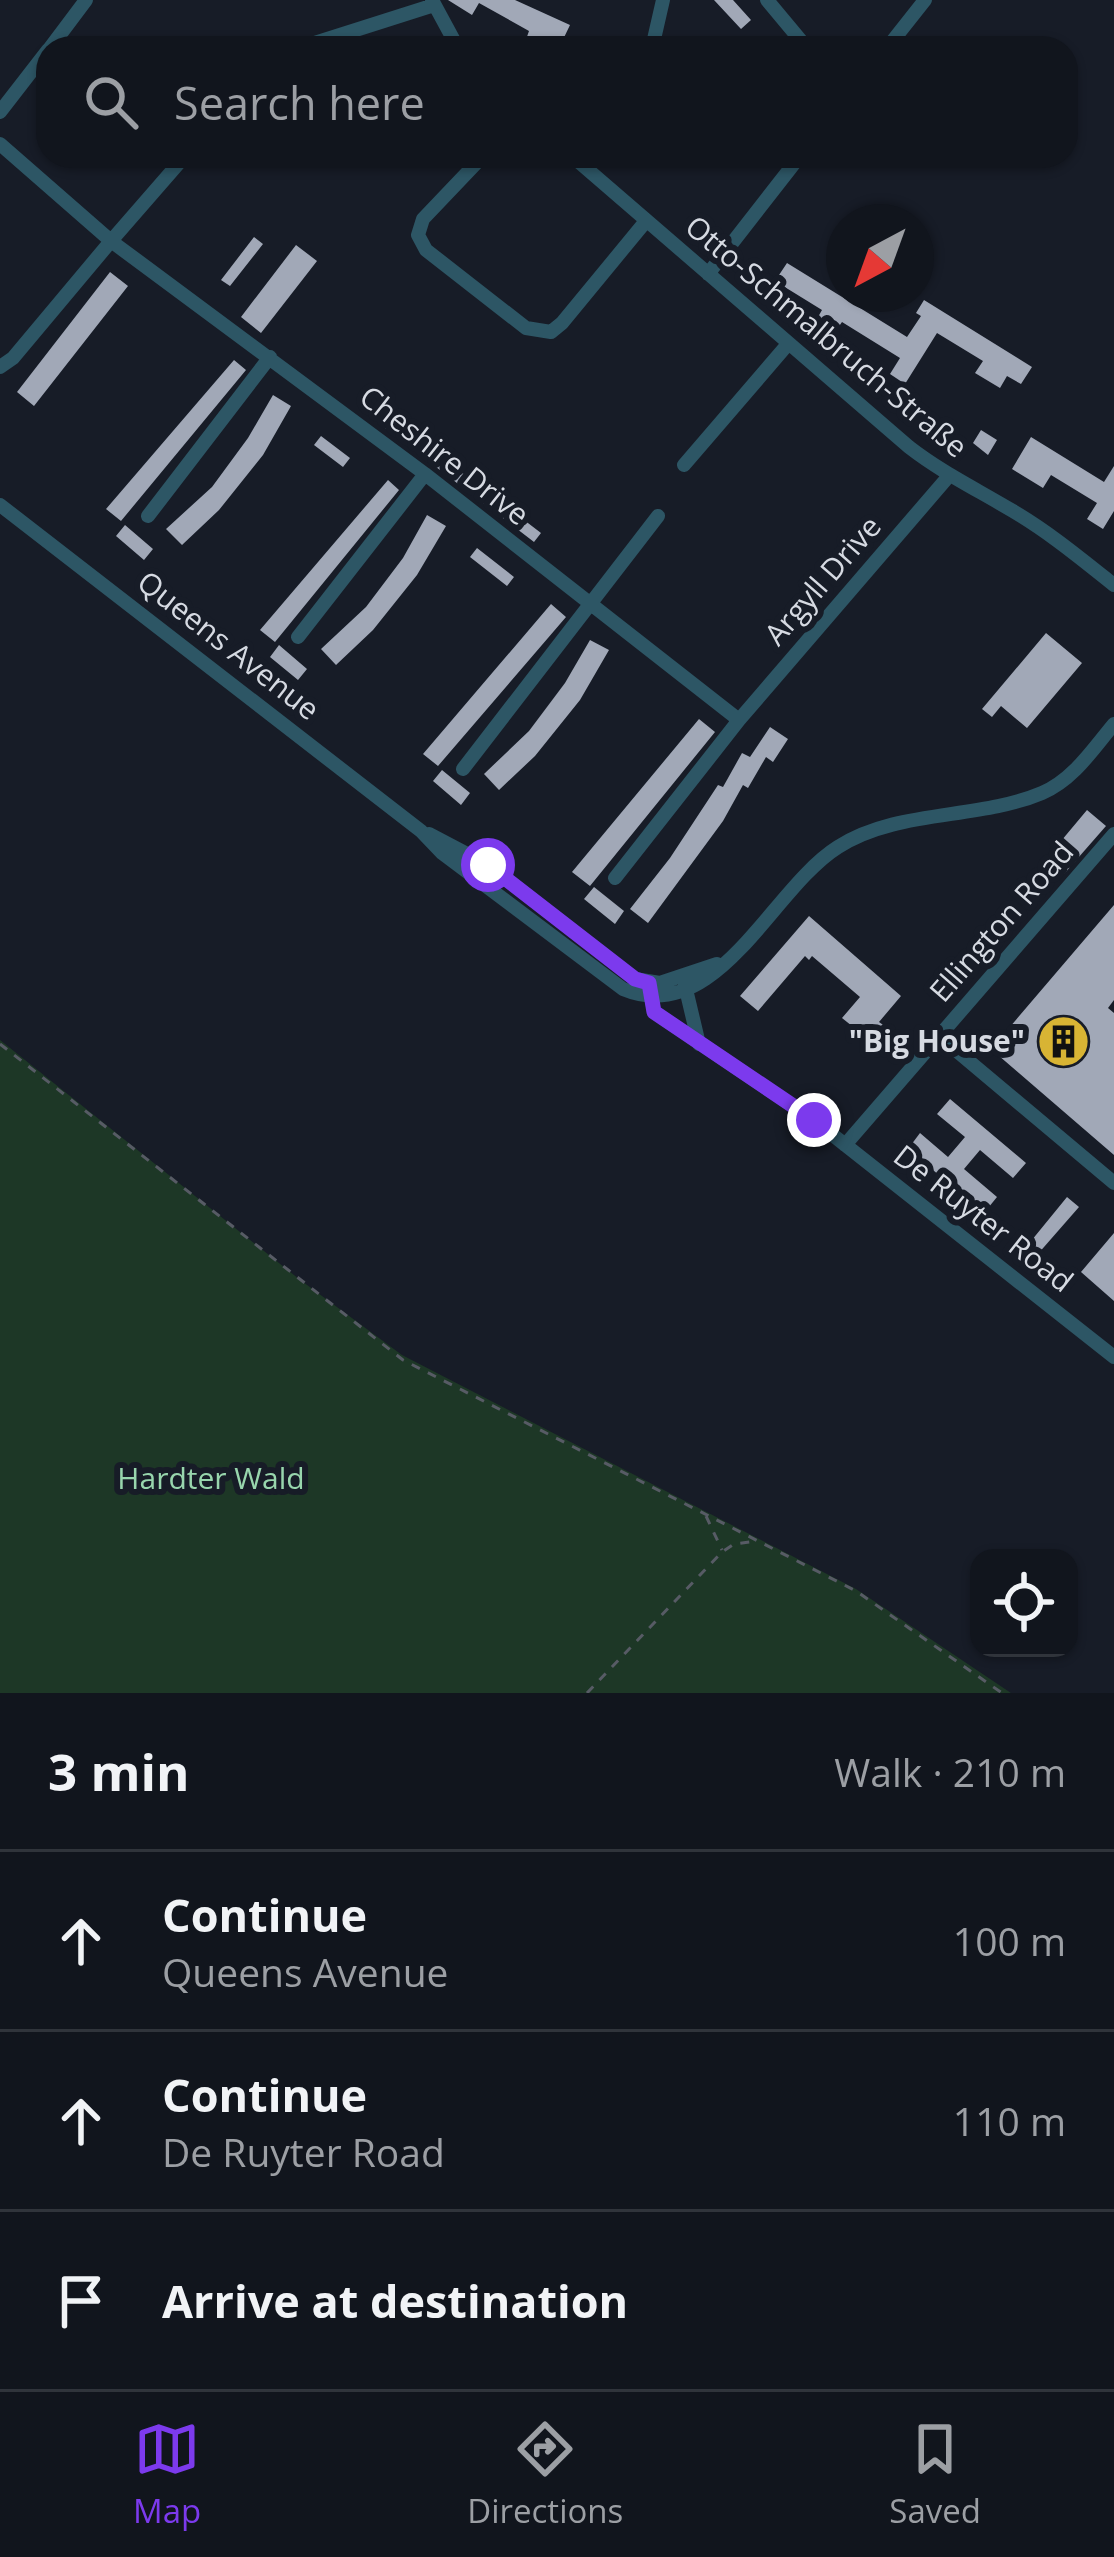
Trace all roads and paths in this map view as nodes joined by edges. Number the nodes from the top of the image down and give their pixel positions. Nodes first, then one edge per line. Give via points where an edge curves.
1 (86, 0) edge
2 (663, 0) edge
3 (767, 0) edge
4 (926, 0) edge
5 (433, 2) edge
6 (59, 36) edge
7 (334, 36) edge
8 (451, 36) edge
9 (655, 36) edge
10 (797, 36) edge
11 (896, 36) edge
12 (36, 66) edge
13 (0, 112) edge
14 (0, 144) edge
15 (175, 168) edge
16 (472, 168) edge
17 (590, 168) edge
18 (791, 168) edge
19 (646, 221) junction
20 (111, 241) junction
21 (708, 274) junction
22 (788, 344) junction
23 (271, 357) junction
24 (0, 368) edge
25 (685, 465) dead end
26 (425, 474) junction
27 (948, 477) junction
28 (0, 506) edge
29 (148, 516) dead end
30 (658, 516) dead end
31 (1114, 586) edge
32 (590, 603) junction
33 (298, 637) dead end
34 (739, 721) junction
35 (1114, 724) edge
36 (464, 770) dead end
37 (1114, 834) edge
38 (615, 878) dead end
39 (685, 983) junction
40 (649, 990) junction
41 (939, 1036) junction
42 (0, 1044) edge
43 (699, 1044) junction
44 (844, 1145) junction
45 (1114, 1184) edge
46 (1114, 1357) edge
47 (704, 1514) junction
48 (757, 1541) junction
49 (722, 1552) junction
50 (587, 1693) edge
51 (1002, 1693) edge

1 - 6 lane
2 - 9 lane
3 - 10 lane
4 - 11 lane
5 - 7 lane
5 - 8 lane
12 - 13 lane
14 - 20 lane, Cheshire Drive
15 - 20 lane
16 - 19 lane via 423,219 418,235 426,250 526,328 551,332 562,323
17 - 19 lane, Otto-Schmalbruch-Straße
18 - 21 lane
19 - 21 lane, Otto-Schmalbruch-Straße
20 - 23 lane, Cheshire Drive
20 - 24 lane
21 - 22 lane, Otto-Schmalbruch-Straße
22 - 25 lane
22 - 27 lane, Otto-Schmalbruch-Straße
23 - 26 lane, Cheshire Drive
23 - 29 lane
26 - 32 lane, Cheshire Drive
26 - 33 lane
27 - 31 lane, Otto-Schmalbruch-Straße via 1064,543
27 - 34 lane, Argyll Drive
28 - 40 lane, Queens Avenue via 422,831 472,854
30 - 32 lane
32 - 34 lane, Cheshire Drive
32 - 36 lane
34 - 38 lane, Argyll Drive
35 - 39 lane via 1071,776 1041,794 868,832 836,848 698,986
37 - 41 lane, Ellington Road
39 - 40 lane
39 - 43 lane
40 - 43 lane, De Ruyter Road via 654,1012
41 - 44 lane
41 - 45 lane, Ellington Road
42 - 47 path via 378,1343
43 - 44 lane, De Ruyter Road
44 - 46 lane, De Ruyter Road
47 - 48 path
47 - 49 path
48 - 49 path
48 - 51 path via 856,1591
49 - 50 path

